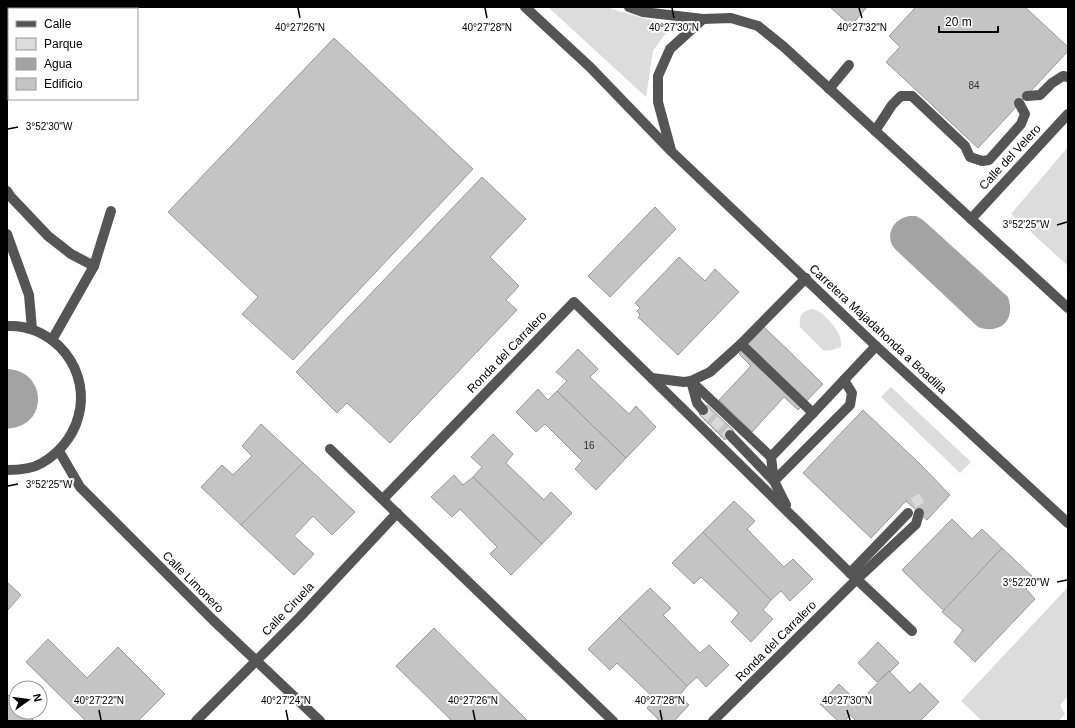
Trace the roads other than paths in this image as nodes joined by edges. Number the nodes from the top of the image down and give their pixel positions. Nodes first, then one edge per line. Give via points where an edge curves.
1 (525, 7) edge
2 (629, 7) edge
3 (703, 20) junction
4 (849, 65) dead end
5 (1068, 78) edge
6 (829, 89) junction
7 (1027, 96) dead end
8 (1019, 103) dead end
9 (1068, 114) edge
10 (875, 131) junction
11 (672, 152) junction
12 (7, 191) edge
13 (111, 211) dead end
14 (971, 219) junction
15 (7, 234) edge
16 (94, 266) junction
17 (806, 278) junction
18 (1068, 308) edge
19 (7, 326) edge
20 (32, 329) junction
21 (52, 340) junction
22 (741, 344) junction
23 (876, 346) junction
24 (652, 378) junction
25 (844, 380) junction
26 (691, 381) junction
27 (703, 410) tunnel mouth
28 (813, 413) junction
29 (730, 435) tunnel mouth
30 (330, 449) dead end
31 (59, 451) junction
32 (771, 457) junction
33 (7, 470) edge
34 (774, 481) junction
35 (383, 499) junction
36 (397, 513) junction
37 (908, 513) dead end
38 (919, 513) tunnel mouth
39 (791, 514) junction
40 (1068, 523) edge
41 (854, 576) junction
42 (912, 631) dead end
43 (256, 661) junction
44 (196, 721) edge
45 (320, 721) edge
46 (613, 721) edge
47 (713, 721) edge

1 - 11 street, Carretera Majadahonda a Boadilla via 590,67
2 - 3 street via 643,12
3 - 6 street via 731,18 758,26
3 - 11 street via 670,49 658,76 658,102
4 - 6 street
5 - 7 street via 1063,76 1040,95
6 - 10 street
8 - 10 street via 1025,114 1021,124 989,160 982,161 970,157 965,146 912,96 901,96
9 - 14 street, Calle del Velero
10 - 14 street
11 - 17 street, Carretera Majadahonda a Boadilla
12 - 16 street via 48,236 71,254
13 - 16 street
14 - 18 street
15 - 20 street via 29,295
16 - 21 street
17 - 22 street
17 - 23 street, Carretera Majadahonda a Boadilla
19 - 20 street
20 - 21 street
21 - 31 street via 67,354 77,373 81,394 80,414 72,434
22 - 26 street via 710,372
22 - 28 street
23 - 25 street
23 - 40 street, Carretera Majadahonda a Boadilla
24 - 26 street
24 - 35 street, Ronda del Carralero via 574,302
24 - 39 street, Ronda del Carralero
25 - 28 street
25 - 34 street via 852,393 850,405
26 - 27 street via 697,402
26 - 32 street
28 - 32 street
29 - 34 street
30 - 35 street
31 - 33 street via 41,463 20,470
31 - 43 street, Calle Limonero via 80,487
32 - 34 street, Ronda del Carralero
34 - 39 street, Ronda del Carralero
35 - 36 street
36 - 43 street, Calle Ciruela via 300,618
36 - 46 street
37 - 41 street
38 - 41 street via 916,524
39 - 41 street, Ronda del Carralero
41 - 42 street, Ronda del Carralero
41 - 47 street, Ronda del Carralero
43 - 44 street, Calle Ciruela
43 - 45 street, Calle Limonero

